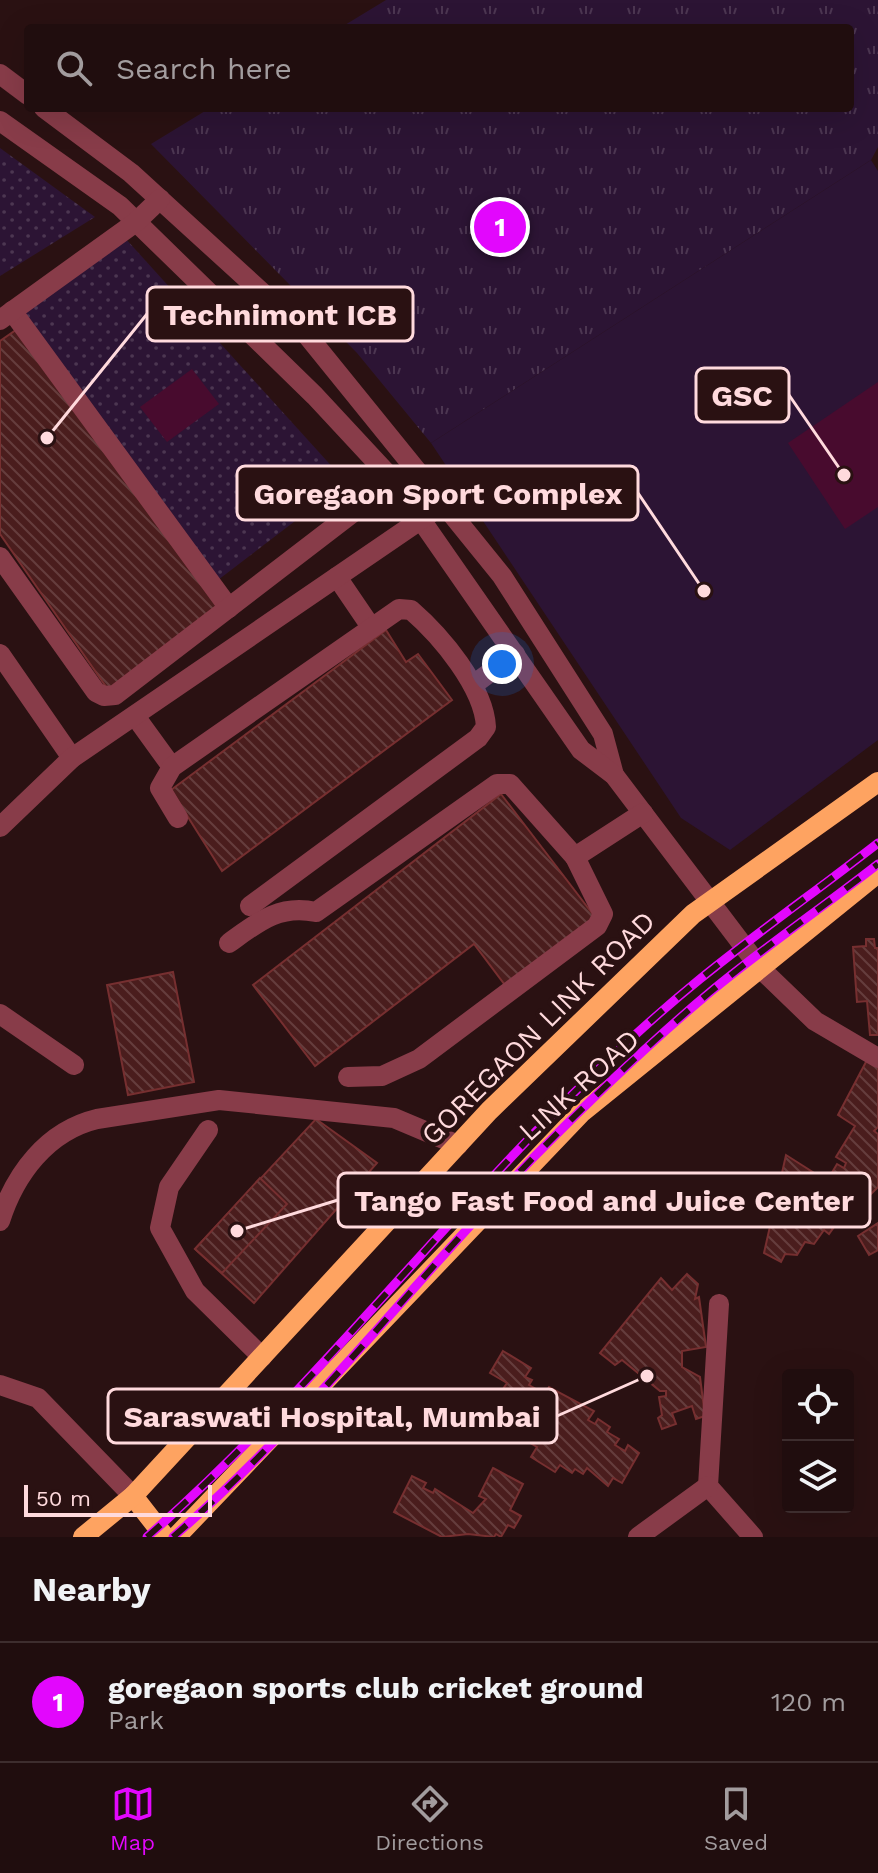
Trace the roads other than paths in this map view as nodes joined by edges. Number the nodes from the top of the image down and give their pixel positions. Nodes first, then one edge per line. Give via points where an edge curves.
1 (0, 74) edge
2 (24, 92) edge
3 (49, 112) edge
4 (0, 121) edge
5 (160, 199) junction
6 (136, 222) junction
7 (6, 316) edge
8 (394, 481) junction
9 (445, 503) junction
10 (421, 520) junction
11 (0, 557) edge
12 (337, 577) junction
13 (229, 608) junction
14 (371, 627) junction
15 (0, 654) edge
16 (515, 654) junction
17 (473, 685) junction
18 (135, 716) junction
19 (72, 758) junction
20 (172, 767) junction
21 (614, 775) junction
22 (878, 782) edge
23 (643, 813) junction
24 (178, 818) dead end
25 (0, 827) edge
26 (575, 857) junction
27 (878, 873) edge
28 (719, 894) junction
29 (250, 906) dead end
30 (229, 943) dead end
31 (761, 969) junction
32 (0, 1014) edge
33 (878, 1058) edge
34 (74, 1065) dead end
35 (348, 1077) dead end
36 (208, 1130) dead end
37 (458, 1145) junction
38 (0, 1221) edge
39 (719, 1304) dead end
40 (262, 1357) junction
41 (0, 1385) edge
42 (708, 1486) junction
43 (133, 1496) junction
44 (83, 1537) edge
45 (165, 1537) edge
46 (176, 1537) edge
47 (638, 1537) edge
48 (753, 1537) edge

1 - 2 street
3 - 5 street
4 - 6 street
5 - 6 street
5 - 9 street via 302,329
6 - 7 street
6 - 8 street via 315,396
7 - 13 street
8 - 10 street
8 - 13 street
9 - 10 street
9 - 21 street via 502,576 603,734
10 - 12 street
10 - 16 street
11 - 13 street via 96,692 104,696 115,695
12 - 14 street
12 - 18 street
14 - 17 street via 399,609 411,610
14 - 20 street
15 - 19 street
16 - 17 street
16 - 21 street via 581,750
17 - 29 street via 485,710 486,727 478,738
18 - 19 street
18 - 20 street
19 - 25 street
20 - 24 street via 160,788
21 - 23 street
22 - 28 main road
23 - 26 street
23 - 28 street
26 - 30 street via 510,784 497,784 316,912 277,911
26 - 35 street via 603,914 597,926 419,1059 382,1076
27 - 31 main road, LINK ROAD
28 - 31 street
28 - 37 main road, GOREGAON LINK ROAD
31 - 33 street via 815,1021
31 - 46 main road, LINK ROAD via 581,1113
32 - 34 street
36 - 40 street via 169,1187 160,1228 195,1291
37 - 38 street via 394,1118 219,1100 97,1119 44,1147 22,1171
37 - 40 main road, GOREGAON LINK ROAD
39 - 42 street
40 - 43 main road, GOREGAON LINK ROAD
41 - 43 street via 38,1398
42 - 47 street
42 - 48 street
43 - 44 main road
43 - 45 main road

